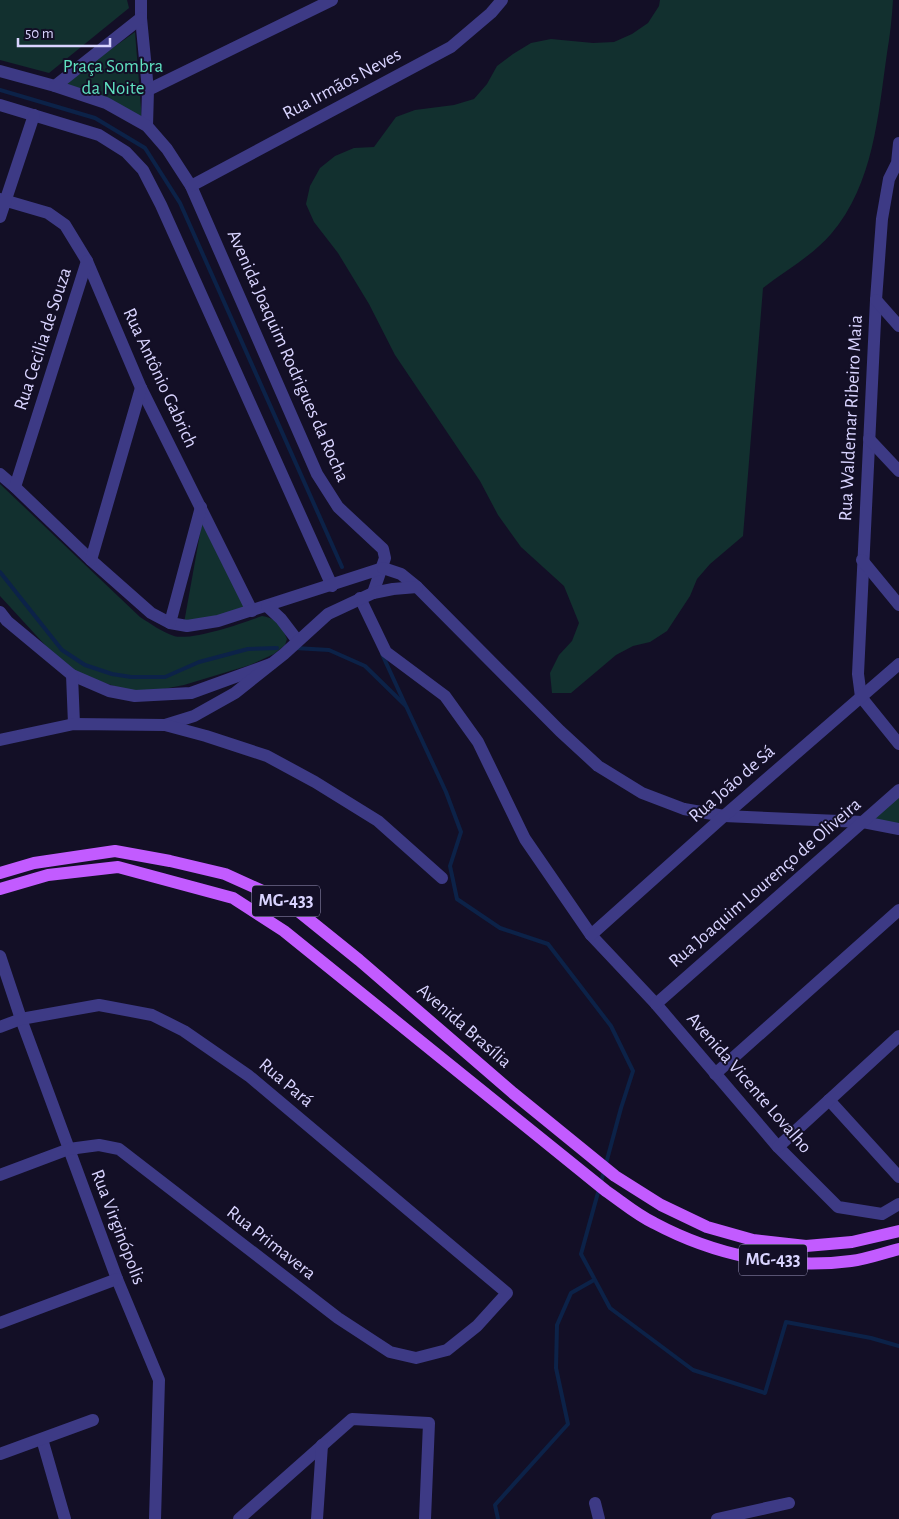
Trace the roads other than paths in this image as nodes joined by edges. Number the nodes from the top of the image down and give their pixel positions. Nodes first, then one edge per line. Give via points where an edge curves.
1 (142, 0) edge
2 (332, 0) edge
3 (502, 0) edge
4 (141, 18) junction
5 (0, 71) edge
6 (55, 86) junction
7 (148, 90) junction
8 (0, 105) edge
9 (34, 115) junction
10 (148, 126) junction
11 (899, 143) edge
12 (898, 162) edge
13 (889, 179) junction
14 (191, 186) junction
15 (899, 189) edge
16 (3, 200) edge
17 (0, 217) edge
18 (87, 261) junction
19 (876, 300) junction
20 (899, 326) edge
21 (142, 388) junction
22 (869, 439) junction
23 (899, 471) edge
24 (0, 474) edge
25 (15, 487) junction
26 (201, 507) junction
27 (92, 560) junction
28 (862, 560) junction
29 (383, 568) junction
30 (332, 586) junction
31 (417, 587) junction
32 (372, 593) junction
33 (360, 598) junction
34 (899, 605) edge
35 (267, 606) junction
36 (252, 611) junction
37 (2, 618) edge
38 (170, 623) junction
39 (298, 640) junction
40 (271, 664) junction
41 (899, 664) edge
42 (72, 675) junction
43 (862, 697) junction
44 (74, 724) junction
45 (165, 725) junction
46 (0, 740) edge
47 (899, 744) edge
48 (899, 790) edge
49 (724, 816) junction
50 (863, 822) junction
51 (899, 828) edge
52 (0, 873) edge
53 (442, 878) dead end
54 (0, 890) edge
55 (899, 910) edge
56 (590, 935) junction
57 (0, 956) edge
58 (656, 1004) junction
59 (21, 1019) junction
60 (0, 1027) edge
61 (898, 1038) edge
62 (715, 1074) junction
63 (829, 1100) junction
64 (778, 1147) junction
65 (69, 1149) junction
66 (0, 1175) edge
67 (899, 1177) edge
68 (899, 1204) edge
69 (899, 1231) edge
70 (899, 1249) edge
71 (117, 1279) junction
72 (506, 1293) joint
73 (0, 1322) edge
74 (93, 1420) dead end
75 (42, 1439) junction
76 (322, 1445) junction
77 (0, 1454) edge
78 (595, 1503) dead end
79 (788, 1503) dead end
80 (65, 1519) edge
81 (155, 1519) edge
82 (239, 1519) edge
83 (318, 1519) edge
84 (425, 1519) edge
85 (599, 1519) edge
86 (717, 1519) edge

1 - 4 street
2 - 7 street
3 - 14 street, Rua Irmãos Neves via 451,47
4 - 6 street
4 - 7 street
5 - 6 street, Avenida Joaquim Rodrigues da Rocha
6 - 10 street, Avenida Joaquim Rodrigues da Rocha via 106,103
7 - 10 street
8 - 9 street
9 - 16 street
9 - 30 street via 99,135 126,152 143,170
10 - 14 street, Avenida Joaquim Rodrigues da Rocha
11 - 12 street, Rua Waldemar Ribeiro Maia
12 - 13 street, Rua Waldemar Ribeiro Maia
13 - 15 street
13 - 19 street, Rua Waldemar Ribeiro Maia via 882,219
14 - 29 street, Avenida Joaquim Rodrigues da Rocha via 318,474 338,507 383,549
16 - 17 street
16 - 18 street, Rua Antônio Gabrich via 48,213 65,225
18 - 21 street, Rua Antônio Gabrich
18 - 25 street, Rua Cecilia de Souza
19 - 20 street
19 - 22 street, Rua Waldemar Ribeiro Maia
21 - 26 street, Rua Antônio Gabrich
21 - 27 street
22 - 23 street
22 - 28 street, Rua Waldemar Ribeiro Maia
24 - 25 street
25 - 27 street
26 - 36 street, Rua Antônio Gabrich
26 - 38 street
27 - 38 street via 151,614
28 - 34 street
28 - 43 street, Rua Waldemar Ribeiro Maia via 858,674
29 - 30 street
29 - 31 street via 401,574
29 - 32 street
30 - 35 street
31 - 32 street
31 - 49 street via 598,766 642,793 684,809
32 - 33 street
33 - 39 street via 328,614
33 - 56 street, Avenida Vicente Lovalho via 386,652 445,696 478,742 525,840
35 - 36 street
35 - 39 street
36 - 38 street via 187,626
37 - 42 street
39 - 40 street
40 - 42 street via 191,693 135,696 109,691
40 - 45 street via 235,693 194,716
41 - 43 street, Rua João de Sá
42 - 44 street
43 - 47 street
43 - 49 street, Rua João de Sá
44 - 45 street
44 - 46 street
45 - 53 street via 267,756 315,782 378,821
48 - 50 street, Rua Joaquim Lourenço de Oliveira
49 - 50 street
49 - 56 street, Rua João de Sá
50 - 51 street
50 - 58 street, Rua Joaquim Lourenço de Oliveira
52 - 69 main road, Avenida Brasília / MG-433 via 34,863 115,851 224,874 287,902 615,1176 661,1205 707,1227 753,1240 806,1246 852,1242
54 - 70 main road, Avenida Brasília / MG-433 via 48,875 118,867 233,898 284,931 606,1191 653,1223 699,1244 749,1258 805,1264 851,1261
55 - 62 street
56 - 58 street, Avenida Vicente Lovalho
57 - 59 street, Rua Virginópolis
58 - 62 street, Avenida Vicente Lovalho
59 - 60 street, Rua Pará
59 - 65 street, Rua Virginópolis
59 - 72 street, Rua Pará via 100,1005 152,1015 184,1031 249,1076
61 - 63 street
62 - 64 street, Avenida Vicente Lovalho
63 - 64 street
63 - 67 street
64 - 68 street, Avenida Vicente Lovalho via 838,1208 882,1214
65 - 66 street, Rua Primavera
65 - 71 street, Rua Virginópolis
65 - 72 street, Rua Primavera via 99,1145 119,1149 338,1318 390,1352 416,1358 447,1350 477,1326
71 - 73 street
71 - 81 street, Rua Virginópolis via 159,1380
74 - 75 street
75 - 77 street
75 - 80 street
76 - 82 street
76 - 83 street
76 - 84 street via 352,1419 429,1423
78 - 85 street
79 - 86 street

